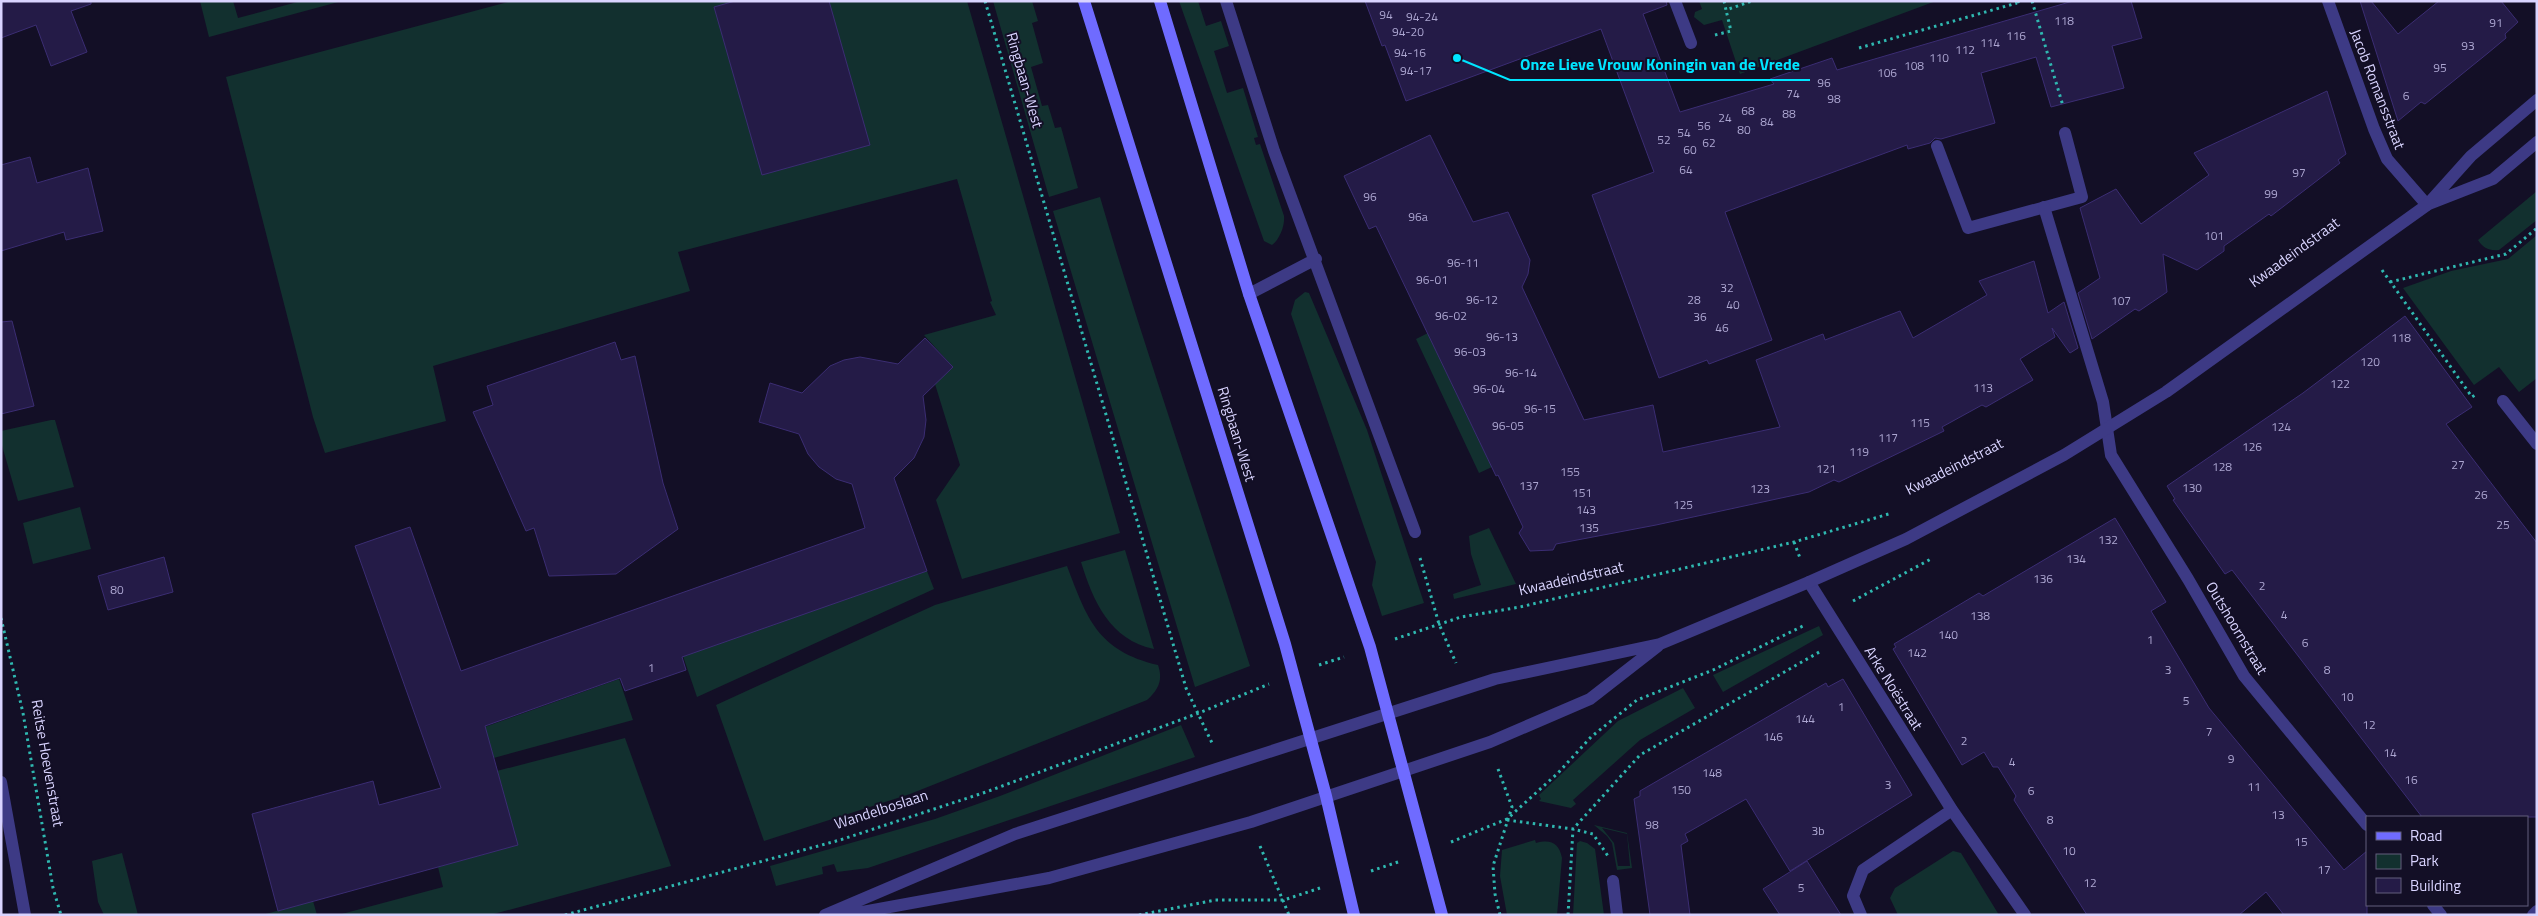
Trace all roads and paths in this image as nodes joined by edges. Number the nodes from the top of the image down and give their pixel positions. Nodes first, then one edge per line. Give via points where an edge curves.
1 (985, 1) edge
2 (1084, 1) edge
3 (1160, 1) edge
4 (1226, 1) edge
5 (1675, 1) edge
6 (1724, 1) edge
7 (1752, 1) edge
8 (2023, 1) edge
9 (2032, 1) edge
10 (2328, 1) edge
11 (2017, 2) edge
12 (1691, 43) dead end
13 (1859, 48) dead end
14 (2537, 100) edge
15 (2065, 133) joint
16 (2537, 142) edge
17 (1937, 146) dead end
18 (2427, 205) junction
19 (2044, 207) junction
20 (2537, 228) edge
21 (2367, 250) junction
22 (1316, 259) junction
23 (2390, 282) junction
24 (1249, 294) junction
25 (2503, 401) joint
26 (2107, 431) junction
27 (2537, 444) edge
28 (1898, 511) dead end
29 (1415, 532) joint
30 (1809, 582) junction
31 (1829, 614) junction
32 (1, 618) edge
33 (1844, 638) junction
34 (1660, 644) junction
35 (1199, 713) joint
36 (1388, 714) junction
37 (1310, 740) junction
38 (1403, 769) junction
39 (1, 782) edge
40 (1326, 796) junction
41 (1952, 810) junction
42 (1507, 820) junction
43 (2366, 824) edge
44 (1573, 829) junction
45 (1426, 852) junction
46 (1345, 880) junction
47 (1613, 881) joint
48 (1284, 900) junction
49 (2537, 911) edge
50 (25, 915) edge
51 (61, 915) edge
52 (565, 915) edge
53 (824, 915) edge
54 (846, 915) edge
55 (1139, 915) edge
56 (1289, 915) edge
57 (1354, 915) edge
58 (1442, 915) edge
59 (1568, 915) edge
60 (1617, 915) edge
61 (1861, 915) edge
62 (2025, 915) edge
63 (2533, 915) edge

1 - 35 path, Ringbaan-West via 1186,688
2 - 37 main road, Ringbaan-West via 1282,635
3 - 24 main road
4 - 22 street via 1274,151
5 - 12 street
6 - 7 path via 1726,10
8 - 11 path
9 - 15 path via 2069,125
10 - 18 street, Jacob Romansstraat via 2387,159
11 - 13 path
14 - 18 street via 2471,156
15 - 19 street via 2082,197
16 - 18 street via 2493,179
17 - 19 street via 1968,228
18 - 21 street
19 - 26 street, Outshoornstraat via 2103,402
20 - 23 path via 2506,254
21 - 23 path
21 - 26 street
22 - 24 street
22 - 29 street
23 - 25 path via 2472,397 2491,384
24 - 36 main road via 1340,555
25 - 27 street
26 - 30 street via 1906,539
26 - 43 street, Outshoornstraat via 2112,455 2244,676
28 - 29 path, Kwaadeindstraat via 1794,542 1439,624 1422,569
30 - 31 street, Arke Noëstraat
30 - 34 street
31 - 33 street, Arke Noëstraat
31 - 42 path via 1713,670 1638,700 1591,737
32 - 51 path, Reitse Hoevenstraat via 23,713 53,888
33 - 41 street, Arke Noëstraat
33 - 44 path via 1640,755
34 - 36 street via 1495,679
34 - 38 street via 1590,699 1490,742
35 - 52 path, Wandelboslaan via 986,792 840,840
36 - 37 street
36 - 38 main road
37 - 40 main road, Ringbaan-West
37 - 53 street via 1015,834
38 - 40 street
38 - 45 main road
39 - 50 street
40 - 46 main road, Ringbaan-West
40 - 54 street via 1228,829 1049,878
41 - 61 street via 1862,870 1853,896
41 - 62 street, Arke Noëstraat
42 - 44 path
42 - 45 path
44 - 47 path via 1593,834 1604,847 1611,863
44 - 59 path
45 - 46 path
45 - 58 main road
46 - 48 path
46 - 57 main road, Ringbaan-West
47 - 60 street
48 - 55 path via 1215,900
48 - 56 path
49 - 63 street

